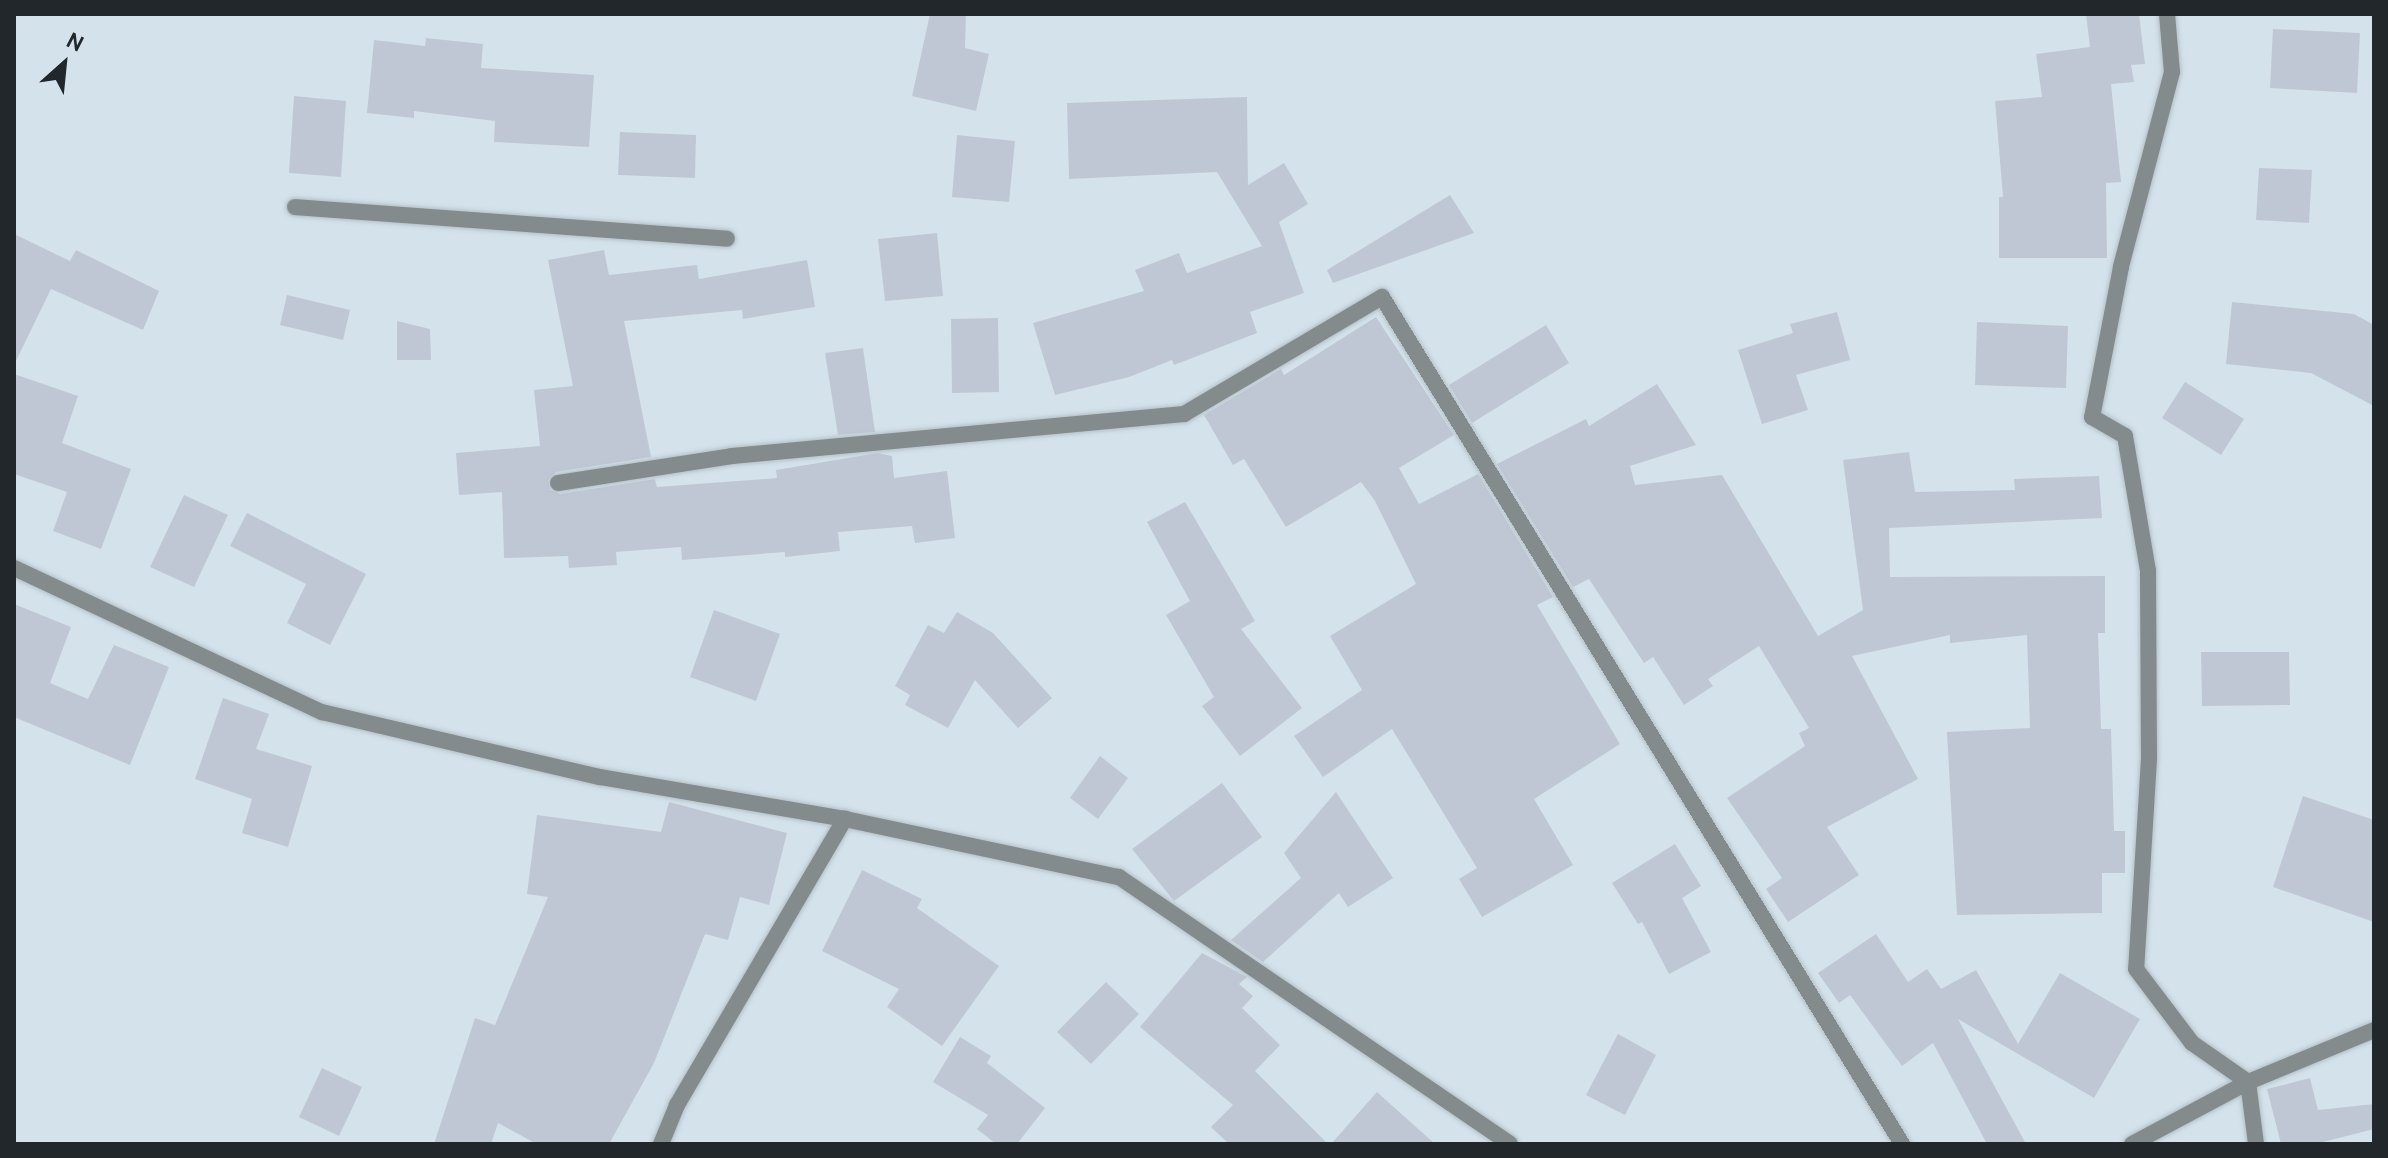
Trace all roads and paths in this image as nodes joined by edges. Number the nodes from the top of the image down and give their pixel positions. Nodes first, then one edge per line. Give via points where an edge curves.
1 (2167, 14) edge
2 (295, 207) dead end
3 (727, 239) dead end
4 (558, 483) dead end
5 (14, 568) edge
6 (845, 819) junction
7 (2374, 1030) edge
8 (2248, 1082) junction
9 (661, 1144) edge
10 (1510, 1144) edge
11 (1902, 1144) edge
12 (2132, 1144) edge
13 (2256, 1144) edge

1 - 8 street via 2172,72 2121,267 2092,417 2125,436 2148,571 2149,759 2136,969 2192,1043
2 - 3 street
4 - 11 street via 732,456 1184,414 1382,297
5 - 6 street via 322,712 600,777
6 - 9 street via 677,1105
6 - 10 street via 1119,877
7 - 8 street
8 - 12 street
8 - 13 street

